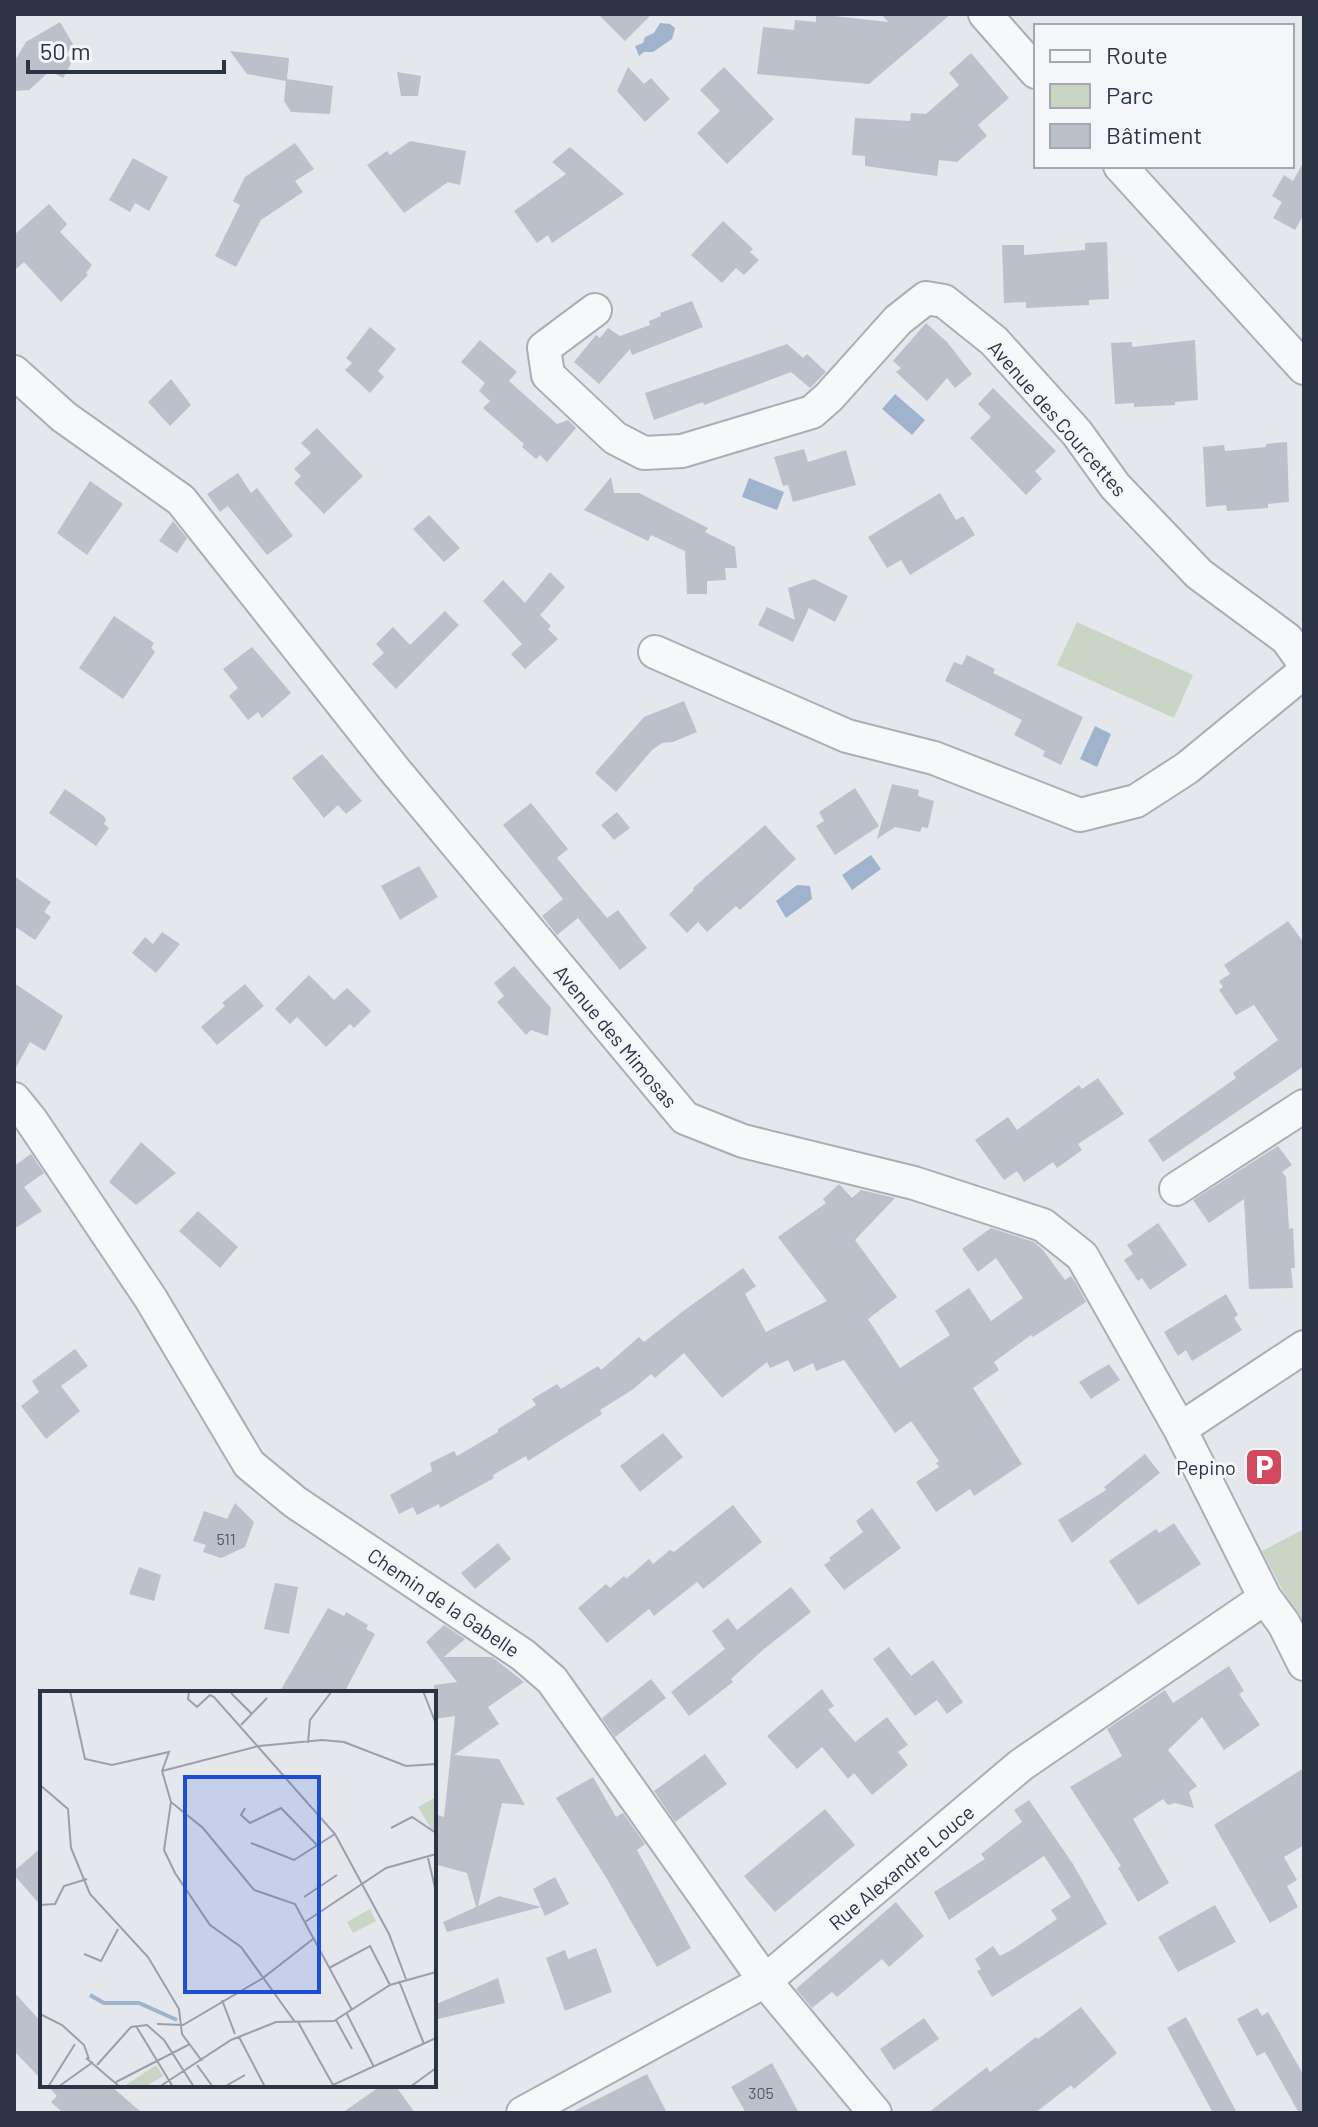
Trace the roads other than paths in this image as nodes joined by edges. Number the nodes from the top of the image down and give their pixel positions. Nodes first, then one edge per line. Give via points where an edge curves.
1 (985, 14) edge
2 (1034, 70) edge
3 (1122, 168) edge
4 (595, 310) dead end
5 (1304, 368) edge
6 (14, 372) edge
7 (655, 652) dead end
8 (1304, 663) edge
9 (1304, 672) edge
10 (14, 1099) edge
11 (1304, 1106) edge
12 (1176, 1189) dead end
13 (1304, 1347) edge
14 (1180, 1429) junction
15 (1265, 1598) junction
16 (1304, 1664) edge
17 (765, 1981) junction
18 (523, 2113) edge
19 (875, 2113) edge

1 - 2 street
3 - 5 street
4 - 8 street, Avenue des Courcettes via 544,348 548,375 615,438 644,453 682,451 812,412 898,320 926,298 944,301 994,341 1077,433 1115,486 1199,574 1287,639
6 - 14 street, Avenue des Mimosas via 64,417 181,500 393,768 685,1118 743,1141 914,1183 1043,1225 1082,1256
7 - 9 street via 847,736 934,758 1080,815 1136,801 1162,785
10 - 17 street, Chemin de la Gabelle via 151,1299 249,1464 295,1502 523,1655 552,1680
11 - 12 street
13 - 14 street
14 - 15 street, Avenue des Mimosas
15 - 16 street, Avenue des Mimosas
15 - 17 street, Rue Alexandre Louce via 1021,1765
17 - 18 street, Rue Alexandre Louce
17 - 19 street, Chemin de la Gabelle

